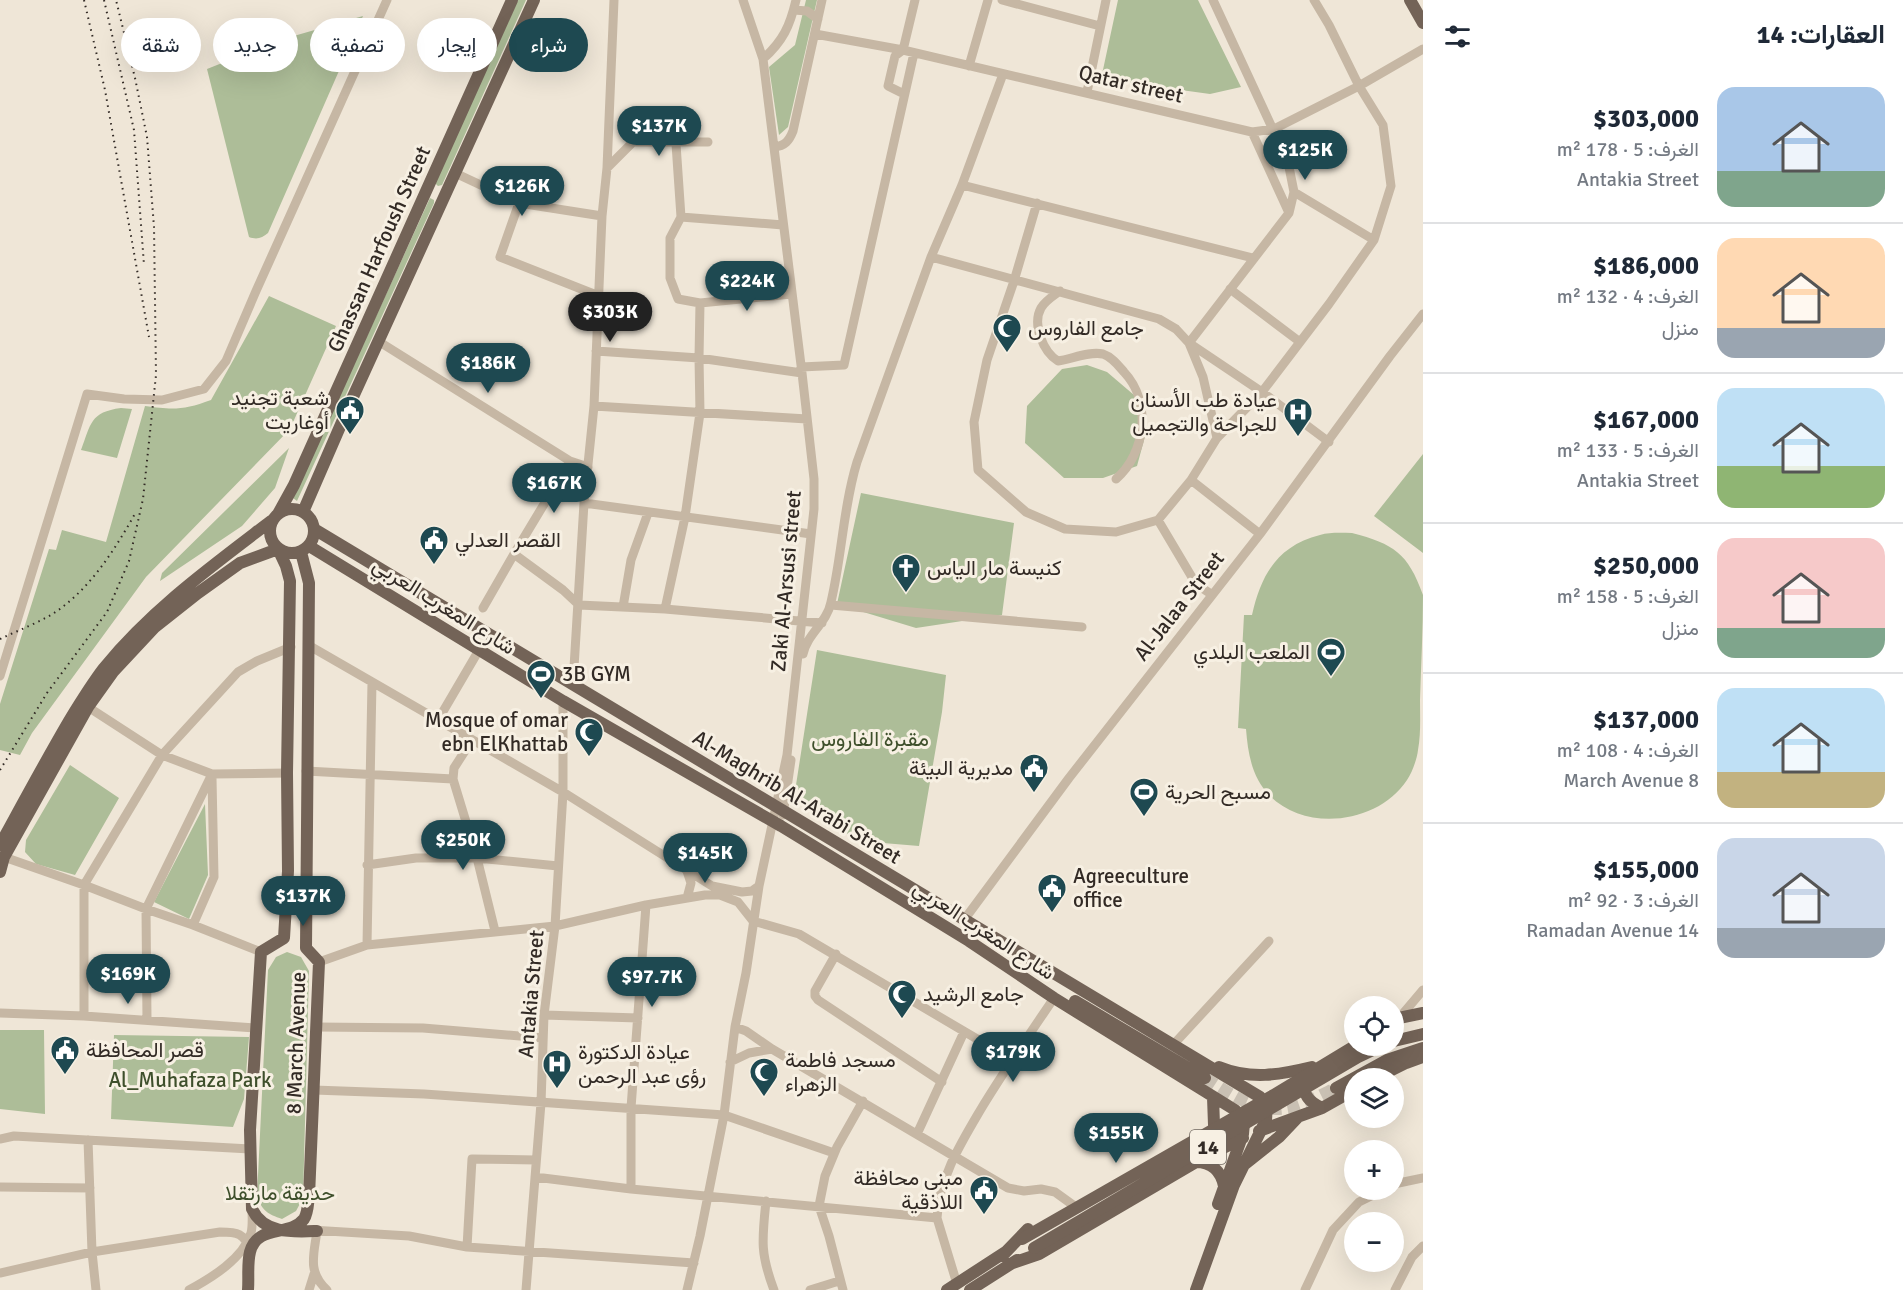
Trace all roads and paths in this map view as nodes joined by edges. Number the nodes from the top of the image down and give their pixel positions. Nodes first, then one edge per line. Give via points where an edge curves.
1 (387, 0) edge
2 (512, 0) edge
3 (534, 0) edge
4 (614, 0) edge
5 (743, 0) edge
6 (822, 0) edge
7 (915, 0) edge
8 (988, 0) edge
9 (1002, 0) edge
10 (1106, 0) edge
11 (1226, 0) edge
12 (1314, 0) edge
13 (1410, 0) edge
14 (1215, 3) edge
15 (795, 5) edge
16 (818, 19) junction
17 (1423, 22) edge
18 (1100, 26) junction
19 (815, 34) junction
20 (1423, 49) edge
21 (903, 50) junction
22 (914, 53) junction
23 (763, 58) junction
24 (969, 66) junction
25 (1003, 74) junction
26 (1359, 86) junction
27 (1088, 92) junction
28 (904, 94) junction
29 (1274, 129) junction
30 (1252, 132) junction
31 (708, 142) dead end
32 (676, 144) junction
33 (774, 147) junction
34 (607, 168) junction
35 (455, 173) junction
36 (962, 185) junction
37 (427, 188) junction
38 (1294, 192) junction
39 (444, 196) junction
40 (1037, 202) junction
41 (519, 203) junction
42 (1289, 213) junction
43 (602, 216) junction
44 (681, 217) junction
45 (783, 225) junction
46 (1374, 240) junction
47 (930, 257) junction
48 (1253, 258) junction
49 (1014, 281) junction
50 (1230, 289) junction
51 (1060, 291) junction
52 (791, 294) junction
53 (598, 296) junction
54 (700, 303) junction
55 (1423, 314) edge
56 (378, 341) junction
57 (1300, 342) junction
58 (1189, 343) junction
59 (596, 351) junction
60 (699, 358) junction
61 (801, 370) junction
62 (1262, 392) junction
63 (594, 406) junction
64 (700, 413) junction
65 (807, 419) junction
66 (1217, 438) junction
67 (1329, 442) junction
68 (570, 461) junction
69 (588, 467) junction
70 (1116, 479) dead end
71 (1191, 480) junction
72 (584, 503) junction
73 (303, 512) junction
74 (648, 513) junction
75 (685, 517) junction
76 (275, 518) junction
77 (1158, 520) junction
78 (314, 529) junction
79 (811, 534) junction
80 (1260, 534) junction
81 (278, 549) junction
82 (305, 549) junction
83 (514, 554) junction
84 (329, 557) junction
85 (309, 583) junction
86 (1211, 594) junction
87 (579, 604) junction
88 (831, 605) junction
89 (623, 607) junction
90 (483, 608) dead end
91 (665, 609) junction
92 (801, 623) junction
93 (822, 623) junction
94 (1082, 627) dead end
95 (308, 645) junction
96 (291, 646) junction
97 (478, 650) junction
98 (0, 676) edge
99 (372, 682) junction
100 (573, 684) junction
101 (563, 701) junction
102 (88, 707) junction
103 (438, 720) junction
104 (472, 740) junction
105 (162, 755) junction
106 (306, 771) junction
107 (287, 773) junction
108 (369, 773) junction
109 (212, 774) junction
110 (453, 779) junction
111 (564, 792) junction
112 (781, 808) junction
113 (777, 823) junction
114 (2, 851) edge
115 (477, 858) junction
116 (367, 865) junction
117 (558, 866) junction
118 (687, 871) junction
119 (0, 872) edge
120 (84, 885) junction
121 (759, 886) junction
122 (687, 898) junction
123 (645, 905) junction
124 (146, 909) junction
125 (753, 921) junction
126 (964, 921) junction
127 (194, 925) junction
128 (555, 926) junction
129 (495, 931) junction
130 (284, 938) junction
131 (1269, 941) dead end
132 (367, 945) junction
133 (306, 948) junction
134 (261, 952) junction
135 (836, 954) junction
136 (992, 956) junction
137 (319, 962) junction
138 (1423, 990) edge
139 (1054, 998) junction
140 (1404, 1011) edge
141 (0, 1013) edge
142 (1423, 1013) edge
143 (544, 1015) junction
144 (84, 1016) junction
145 (638, 1017) junction
146 (1404, 1018) edge
147 (147, 1020) junction
148 (1404, 1020) edge
149 (1423, 1020) edge
150 (316, 1027) junction
151 (735, 1027) junction
152 (255, 1028) junction
153 (964, 1032) junction
154 (1423, 1034) edge
155 (543, 1038) junction
156 (1404, 1039) edge
157 (1173, 1045) junction
158 (1344, 1046) edge
159 (772, 1048) junction
160 (1423, 1048) edge
161 (1186, 1053) junction
162 (1344, 1053) edge
163 (1360, 1056) edge
164 (1423, 1058) edge
165 (1011, 1059) junction
166 (730, 1062) junction
167 (1312, 1067) junction
168 (1396, 1068) edge
169 (1205, 1078) tunnel mouth
170 (942, 1082) junction
171 (1336, 1088) tunnel mouth
172 (314, 1090) junction
173 (1344, 1095) edge
174 (1213, 1097) junction
175 (1260, 1097) junction
176 (863, 1101) junction
177 (541, 1103) junction
178 (1322, 1107) junction
179 (631, 1108) junction
180 (1235, 1110) junction
181 (724, 1115) junction
182 (1298, 1117) junction
183 (1214, 1125) junction
184 (1260, 1130) junction
185 (0, 1132) edge
186 (917, 1134) junction
187 (14, 1136) junction
188 (0, 1139) edge
189 (1241, 1139) junction
190 (88, 1140) junction
191 (250, 1149) junction
192 (834, 1153) junction
193 (953, 1156) junction
194 (536, 1160) junction
195 (1196, 1162) junction
196 (1242, 1167) junction
197 (535, 1177) junction
198 (1423, 1178) edge
199 (1404, 1182) edge
200 (1224, 1186) junction
201 (0, 1187) edge
202 (90, 1188) junction
203 (631, 1189) junction
204 (708, 1196) junction
205 (1363, 1200) edge
206 (766, 1201) junction
207 (1073, 1205) junction
208 (819, 1206) junction
209 (252, 1209) junction
210 (305, 1217) junction
211 (937, 1218) junction
212 (282, 1230) junction
213 (317, 1231) junction
214 (249, 1246) junction
215 (1423, 1246) edge
216 (467, 1247) junction
217 (529, 1251) junction
218 (92, 1252) junction
219 (1006, 1260) junction
220 (694, 1263) junction
221 (0, 1274) edge
222 (314, 1274) junction
223 (841, 1286) edge
224 (952, 1287) edge
225 (96, 1290) edge
226 (189, 1290) edge
227 (248, 1290) edge
228 (309, 1290) edge
229 (327, 1290) edge
230 (526, 1290) edge
231 (687, 1290) edge
232 (774, 1290) edge
233 (810, 1290) edge
234 (970, 1290) edge
235 (1189, 1290) edge
236 (1196, 1290) edge
237 (1305, 1290) edge
238 (1395, 1290) edge

1 - 98 street via 226,361 204,389 162,400 87,394
2 - 37 main road, Ghassan Harfoush Street
3 - 35 main road, Ghassan Harfoush Street
4 - 34 street
5 - 23 street, Zaki Al-Arsusi street
6 - 16 street
7 - 21 street
8 - 24 street
9 - 18 street
10 - 18 street
11 - 14 street
12 - 26 street
13 - 17 main road
14 - 29 street
15 - 16 street
15 - 23 street via 781,40
16 - 19 street
18 - 27 street
19 - 21 street, Qatar street
19 - 33 street via 793,131 783,146
20 - 26 street, Qatar street
21 - 22 street, Qatar street
21 - 28 street via 895,56 888,86
22 - 24 street, Qatar street
22 - 28 street
23 - 33 street, Zaki Al-Arsusi street
24 - 25 street, Qatar street
25 - 27 street, Qatar street
25 - 36 street
26 - 29 street, Qatar street
26 - 46 street via 1383,125 1391,186
27 - 30 street, Qatar street
28 - 61 street via 844,365
29 - 30 street, Qatar street
29 - 38 street via 1288,162
30 - 42 street
31 - 32 street
32 - 34 street via 633,142
32 - 44 street
33 - 45 street, Zaki Al-Arsusi street
34 - 43 street
35 - 39 main road, Ghassan Harfoush Street
35 - 41 street
36 - 40 street
36 - 47 street
37 - 39 main road
37 - 76 main road, Ghassan Harfoush Street via 294,485
38 - 42 street
38 - 46 street
39 - 56 main road, Ghassan Harfoush Street
40 - 48 street
40 - 49 street
41 - 43 street
41 - 53 street via 500,257
42 - 48 street
43 - 53 street
44 - 45 street
44 - 54 street via 670,238 670,278 678,299
45 - 52 street, Zaki Al-Arsusi street
46 - 57 street
47 - 49 street
47 - 88 street via 849,487
48 - 50 street
49 - 51 street
49 - 77 street via 987,360 974,422 978,470 1026,512 1065,529 1116,532
50 - 57 street
50 - 58 street
51 - 58 street via 1159,319
51 - 70 street via 1039,313 1042,343 1050,356 1058,361 1094,353 1105,355 1130,378 1140,399 1143,424 1137,445 1128,468
52 - 54 street
52 - 61 street, Zaki Al-Arsusi street
53 - 59 street
54 - 60 street
55 - 67 street, Al-Jalaa Street
56 - 68 street
56 - 73 main road, Ghassan Harfoush Street
57 - 62 street
58 - 62 street
58 - 66 street via 1203,377
59 - 60 street
59 - 63 street
60 - 61 street
60 - 64 street
61 - 65 street, Zaki Al-Arsusi street
62 - 66 street
62 - 67 street
63 - 64 street
63 - 69 street
64 - 65 street
64 - 75 street
65 - 79 street, Zaki Al-Arsusi street via 814,479
66 - 71 street
67 - 80 street, Al-Jalaa Street
68 - 69 street
68 - 83 street
69 - 72 street
71 - 77 street
71 - 80 street
72 - 74 street
72 - 87 street
73 - 76 main road via 290,509
73 - 78 main road
74 - 75 street
74 - 89 street via 630,560
75 - 79 street
75 - 91 street
76 - 81 main road via 270,536
76 - 114 main road via 179,593 103,669 50,752
77 - 86 street via 1196,584
78 - 82 main road
78 - 100 main road, Al-Maghrib Al-Arabi Street
79 - 92 street, Zaki Al-Arsusi street
80 - 86 street, Al-Jalaa Street
81 - 82 main road via 289,554
81 - 96 main road via 290,581
81 - 102 main road via 240,563 155,627 113,672
82 - 84 main road, شارع المغرب العربي
82 - 85 main road, 8 March Avenue
83 - 87 street
83 - 90 street
84 - 85 main road via 312,566
84 - 97 main road, شارع المغرب العربي
85 - 95 main road, 8 March Avenue
86 - 126 street, Al-Jalaa Street
87 - 89 street
87 - 100 street
88 - 93 street
88 - 94 street
89 - 91 street
91 - 92 street
92 - 93 street
92 - 112 street, Zaki Al-Arsusi street
93 - 112 street via 808,638 803,652
95 - 99 street
95 - 106 main road, 8 March Avenue
96 - 105 street via 238,672
96 - 107 main road
97 - 101 main road, شارع المغرب العربي
97 - 103 street
99 - 103 street
99 - 108 street
100 - 112 main road, Al-Maghrib Al-Arabi Street
101 - 111 street, Antakia Street
101 - 113 main road, شارع المغرب العربي
102 - 105 street
102 - 114 main road
103 - 104 street
104 - 110 street via 454,768
104 - 111 street
105 - 109 street
105 - 120 street
106 - 108 street
106 - 133 main road, 8 March Avenue
107 - 109 street
107 - 130 main road
108 - 110 street
108 - 116 street
109 - 124 street
109 - 127 street via 214,877
110 - 115 street
111 - 117 street, Antakia Street
111 - 118 street
112 - 113 street, Zaki Al-Arsusi street
112 - 126 main road, Al-Maghrib Al-Arabi Street
113 - 121 street, Zaki Al-Arsusi street
113 - 136 main road, شارع المغرب العربي
114 - 119 main road
114 - 120 street
115 - 116 street via 416,858
115 - 117 street
115 - 129 street
116 - 132 street
117 - 128 street, Antakia Street
118 - 121 street via 722,889 742,892
118 - 122 street via 691,883
120 - 124 street
120 - 144 street
121 - 125 street, Zaki Al-Arsusi street
122 - 123 street
122 - 125 street via 728,897 738,902
123 - 128 street
123 - 145 street
124 - 127 street
124 - 147 street
125 - 135 street via 799,934
125 - 151 street, Zaki Al-Arsusi street
126 - 157 main road, Al-Maghrib Al-Arabi Street
127 - 134 street
128 - 129 street
128 - 143 street, Antakia Street
129 - 132 street
130 - 133 main road
130 - 134 main road
131 - 157 street
132 - 137 street
133 - 137 main road, 8 March Avenue
134 - 152 main road
135 - 153 street
135 - 170 street via 815,990 818,1000
136 - 139 main road, شارع المغرب العربي
136 - 169 main road
137 - 150 main road, 8 March Avenue
138 - 140 street
139 - 165 street
139 - 174 main road, شارع المغرب العربي
141 - 144 street
142 - 146 main road
143 - 145 street
143 - 155 street, Antakia Street
144 - 147 street
145 - 179 street
147 - 152 street
148 - 149 main road
150 - 155 street via 423,1028
150 - 172 main road, 8 March Avenue
151 - 159 street
151 - 166 street, Zaki Al-Arsusi street
152 - 191 main road
153 - 165 street
153 - 170 street
154 - 156 main road
155 - 177 street, Antakia Street
157 - 161 main road, Al-Maghrib Al-Arabi Street
158 - 167 main road
159 - 166 street
159 - 176 street
160 - 171 main road via 1387,1060
161 - 167 main road via 1253,1076
161 - 175 main road, Al-Maghrib Al-Arabi Street
162 - 219 main road, 14, bridge via 1022,1239
163 - 219 main road, 14, bridge via 1034,1248
164 - 168 main road
165 - 193 street
166 - 181 street, Zaki Al-Arsusi street
167 - 175 main road
167 - 178 main road via 1303,1082 1304,1090 1307,1098
170 - 186 street
172 - 177 street
172 - 210 main road, 8 March Avenue
173 - 178 main road
174 - 180 main road, شارع المغرب العربي
174 - 183 main road
175 - 180 main road
175 - 184 main road via 1267,1111
176 - 186 street
176 - 192 street
177 - 179 street
177 - 194 street, Antakia Street
178 - 182 main road
179 - 181 street
179 - 203 street
180 - 183 main road
180 - 189 main road via 1244,1123
181 - 192 street
181 - 204 street, Zaki Al-Arsusi street
182 - 184 main road
182 - 196 main road
183 - 207 main road
184 - 189 main road
184 - 196 main road
185 - 187 street
186 - 193 street
187 - 188 street
187 - 190 street
189 - 195 main road
189 - 200 main road
190 - 191 street
190 - 202 street
191 - 209 main road
192 - 208 street
193 - 207 street via 1008,1188 1055,1192
193 - 211 street
194 - 197 street, Antakia Street
194 - 216 street via 472,1159
195 - 200 main road via 1215,1168
195 - 219 main road via 1039,1254
196 - 236 main road
197 - 203 street
197 - 217 street, Antakia Street
198 - 199 street
200 - 235 main road
201 - 202 street
202 - 218 street
203 - 204 street
204 - 206 street
204 - 220 street, Zaki Al-Arsusi street
205 - 237 street via 1333,1230
206 - 208 street
206 - 232 street via 762,1249
207 - 219 main road via 1024,1231
208 - 211 street
208 - 223 street
209 - 212 main road via 263,1224
209 - 214 street
210 - 212 main road
210 - 213 street via 309,1228
211 - 224 street
212 - 213 main road
212 - 214 main road via 261,1236
213 - 216 street via 409,1236
213 - 222 street
214 - 218 street via 241,1235 220,1232
214 - 226 street
214 - 227 main road
215 - 238 street via 1412,1257
216 - 217 street
217 - 220 street
217 - 230 street, Antakia Street
218 - 221 street
218 - 225 street
219 - 224 main road
219 - 234 main road
220 - 231 street, Zaki Al-Arsusi street
222 - 228 street
222 - 229 street
223 - 233 street

